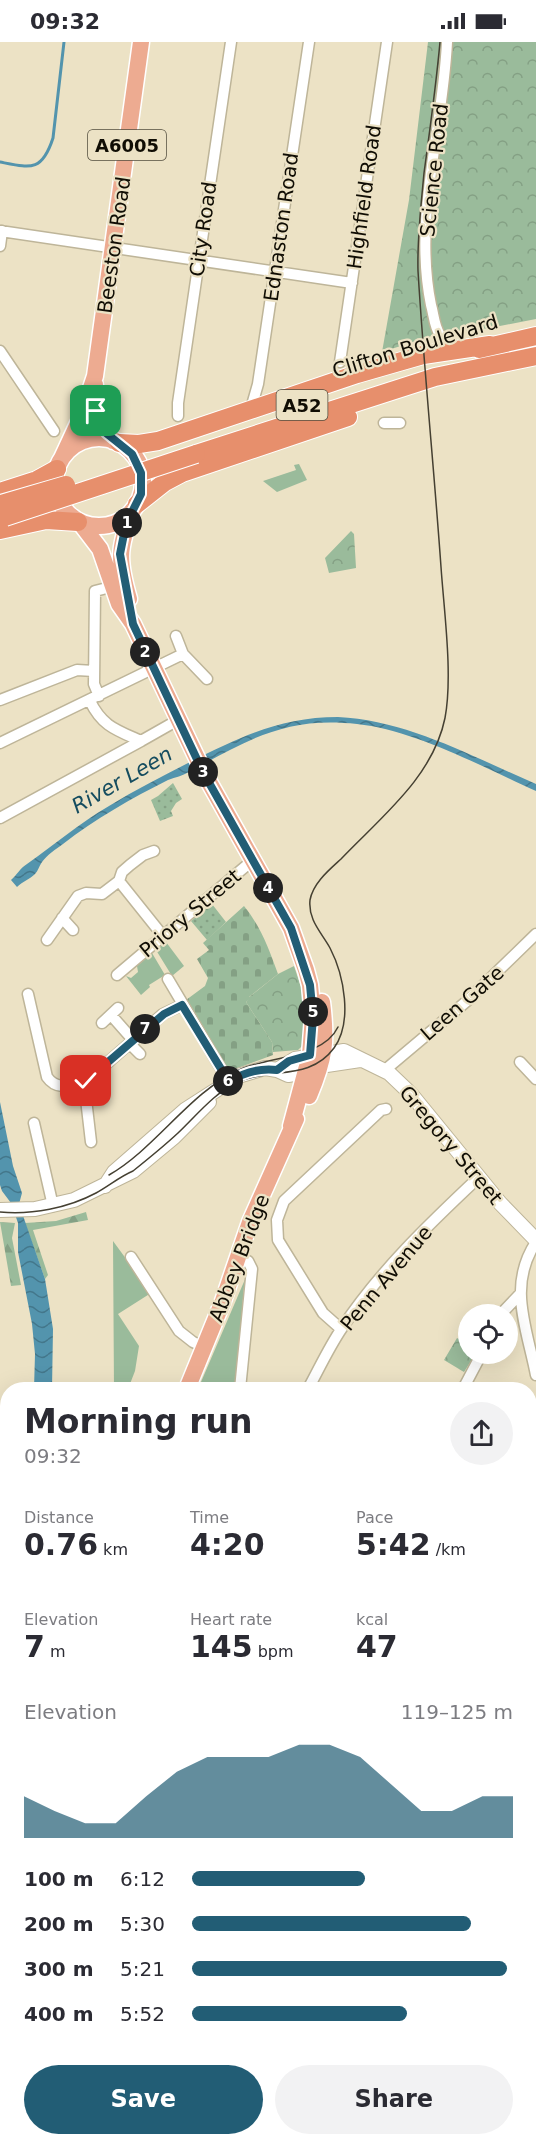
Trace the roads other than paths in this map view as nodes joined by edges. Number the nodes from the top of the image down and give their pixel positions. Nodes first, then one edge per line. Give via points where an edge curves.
1 (141, 42) edge
2 (231, 42) edge
3 (309, 42) edge
4 (387, 42) edge
5 (447, 42) edge
6 (1, 231) edge
7 (0, 246) edge
8 (113, 249) junction
9 (198, 261) junction
10 (275, 272) junction
11 (352, 283) junction
12 (536, 336) edge
13 (490, 345) junction
14 (458, 349) junction
15 (0, 351) edge
16 (345, 355) dead end
17 (536, 356) edge
18 (536, 368) edge
19 (455, 373) junction
20 (95, 376) junction
21 (398, 398) junction
22 (252, 402) junction
23 (178, 416) dead end
24 (384, 423) dead end
25 (400, 423) dead end
26 (54, 424) dead end
27 (116, 442) junction
28 (194, 448) junction
29 (60, 464) junction
30 (134, 508) junction
31 (1, 511) edge
32 (79, 523) junction
33 (103, 589) dead end
34 (133, 624) junction
35 (176, 636) dead end
36 (183, 654) junction
37 (153, 670) junction
38 (94, 671) junction
39 (207, 679) dead end
40 (95, 698) junction
41 (0, 700) edge
42 (178, 720) junction
43 (141, 741) junction
44 (0, 743) edge
45 (0, 818) edge
46 (154, 850) dead end
47 (252, 860) junction
48 (120, 881) junction
49 (62, 918) junction
50 (73, 930) dead end
51 (536, 934) edge
52 (163, 936) junction
53 (47, 940) dead end
54 (117, 975) dead end
55 (168, 979) dead end
56 (28, 994) dead end
57 (182, 1005) junction
58 (102, 1023) dead end
59 (131, 1041) junction
60 (140, 1054) dead end
61 (315, 1062) junction
62 (520, 1062) dead end
63 (385, 1070) junction
64 (536, 1079) edge
65 (84, 1082) junction
66 (229, 1082) junction
67 (386, 1109) dead end
68 (34, 1131) dead end
69 (88, 1138) dead end
70 (478, 1178) junction
71 (53, 1206) junction
72 (1, 1210) edge
73 (536, 1241) edge
74 (131, 1257) dead end
75 (237, 1258) junction
76 (520, 1294) junction
77 (510, 1304) edge
78 (341, 1329) junction
79 (204, 1347) junction
80 (476, 1364) edge
81 (536, 1375) edge
82 (190, 1382) edge
83 (241, 1382) edge
84 (312, 1382) edge
85 (467, 1382) edge

1 - 8 main road, Beeston Road / A6005
2 - 9 street, City Road
3 - 10 street, Ednaston Road
4 - 11 street, Highfield Road
5 - 14 street, Science Road via 424,229 434,320 446,342
6 - 7 street
6 - 8 street
8 - 9 street
8 - 20 main road, Beeston Road / A6005
9 - 10 street
9 - 23 street, City Road
10 - 11 street
10 - 22 street, Ednaston Road
11 - 16 street, Highfield Road
12 - 13 highway, Clifton Boulevard / A52
13 - 14 highway
13 - 28 highway, Clifton Boulevard / A52 via 345,391
14 - 22 highway
15 - 26 street
17 - 19 highway, Clifton Boulevard / A52
18 - 21 highway
19 - 21 highway
19 - 28 highway, Clifton Boulevard / A52
20 - 27 main road, A6005 via 98,419
20 - 29 main road, A6005
21 - 30 highway via 186,471 165,482
22 - 27 highway via 158,441
24 - 25 street
27 - 29 main road via 88,440 78,444
27 - 30 main road, A6005 via 132,454 141,473
28 - 31 highway, Clifton Boulevard / A52, bridge
29 - 31 highway
29 - 32 main road, A6005 via 56,479 59,499
30 - 32 main road via 109,525
30 - 34 main road via 120,554
31 - 32 highway
32 - 34 main road via 100,549 119,604
33 - 38 street via 95,591
34 - 37 main road, Abbey Bridge
35 - 36 street
36 - 37 street
36 - 39 street
37 - 40 street
37 - 42 main road, Abbey Bridge
38 - 40 street
38 - 41 street via 77,670
40 - 43 street via 101,720
40 - 44 street
42 - 43 street
42 - 47 main road, Abbey Bridge
43 - 45 street
46 - 48 street via 122,872
47 - 52 street, Priory Street
47 - 61 main road, Abbey Bridge via 291,928 309,950 319,975 325,1025
48 - 49 street via 102,894 82,894
48 - 52 street
49 - 50 street
49 - 53 street
51 - 63 street, Leen Gate via 467,1001
52 - 54 street, Priory Street via 131,970
55 - 57 street
56 - 65 street via 36,1005 49,1080 62,1087
57 - 59 street via 164,1014
57 - 66 street
58 - 59 street via 115,1012
59 - 60 street
59 - 65 street
61 - 63 street, Gregory Street via 344,1051
61 - 66 street, Gregory Street via 288,1075 265,1068
61 - 75 main road, Abbey Bridge
62 - 64 street
63 - 70 street, Gregory Street via 411,1094
65 - 69 street
66 - 71 street, Gregory Street via 185,1110 114,1173 105,1186
67 - 78 street via 284,1201 277,1220 278,1240 323,1313
68 - 71 street
70 - 73 street, Gregory Street
70 - 78 street, Penn Avenue via 402,1253
71 - 72 street, Gregory Street
73 - 76 street via 522,1273
74 - 79 street via 179,1331
75 - 79 main road, Abbey Bridge
75 - 83 street via 248,1261 252,1269
76 - 77 street
76 - 81 street
78 - 84 street, Penn Avenue
79 - 82 main road, Abbey Bridge
80 - 85 street

